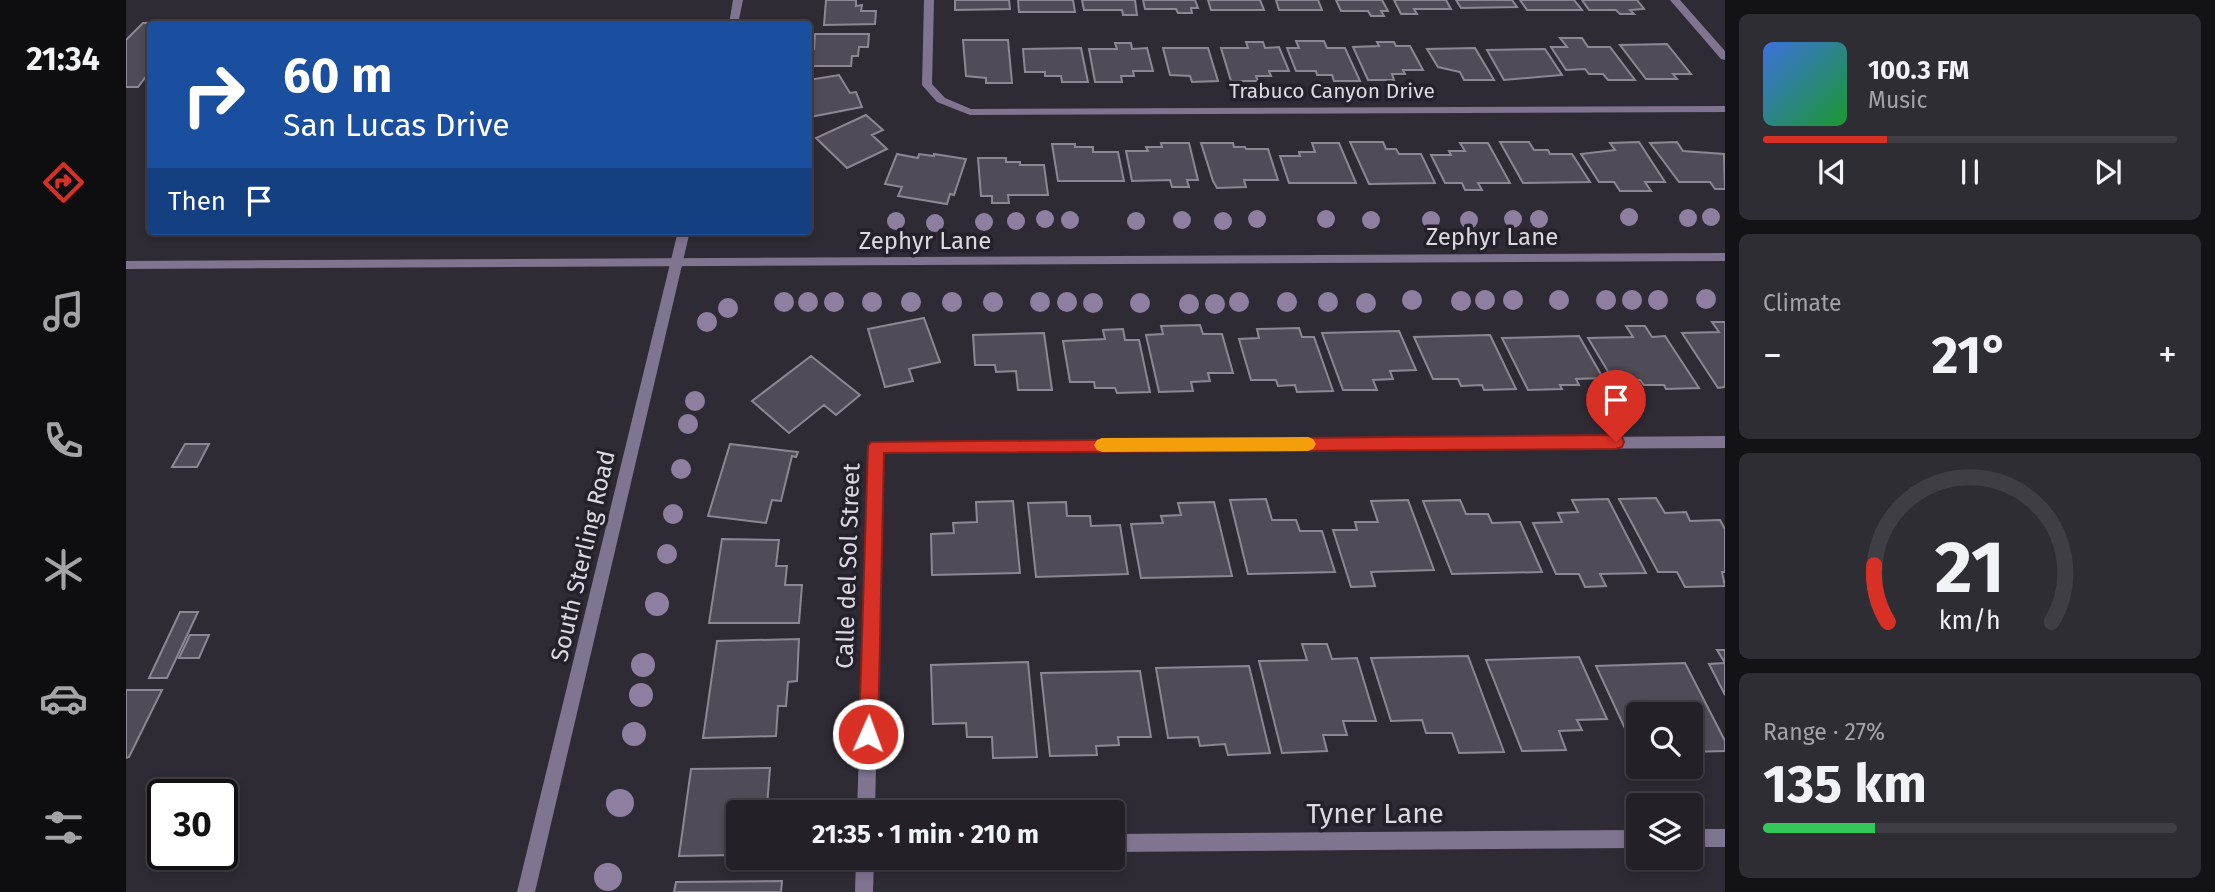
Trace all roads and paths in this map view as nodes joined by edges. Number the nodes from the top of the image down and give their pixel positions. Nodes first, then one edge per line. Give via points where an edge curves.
1 (738, 0) edge
2 (929, 0) edge
3 (1675, 0) edge
4 (734, 21) edge
5 (1725, 57) edge
6 (1725, 109) edge
7 (683, 235) edge
8 (1725, 257) edge
9 (676, 263) junction
10 (126, 265) edge
11 (1725, 442) edge
12 (866, 800) edge
13 (1703, 838) edge
14 (1725, 838) edge
15 (1626, 839) edge
16 (1125, 843) edge
17 (865, 870) edge
18 (526, 892) edge
19 (864, 892) edge

1 - 4 street
2 - 6 street, Trabuco Canyon Drive via 927,85 941,100 970,112
3 - 5 street
7 - 9 street, South Sterling Road
8 - 9 street, Zephyr Lane
9 - 10 street, Zephyr Lane
9 - 18 street, South Sterling Road
11 - 12 street, Calle del Sol Street via 876,446
13 - 14 street
15 - 16 street, Tyner Lane
17 - 19 street

